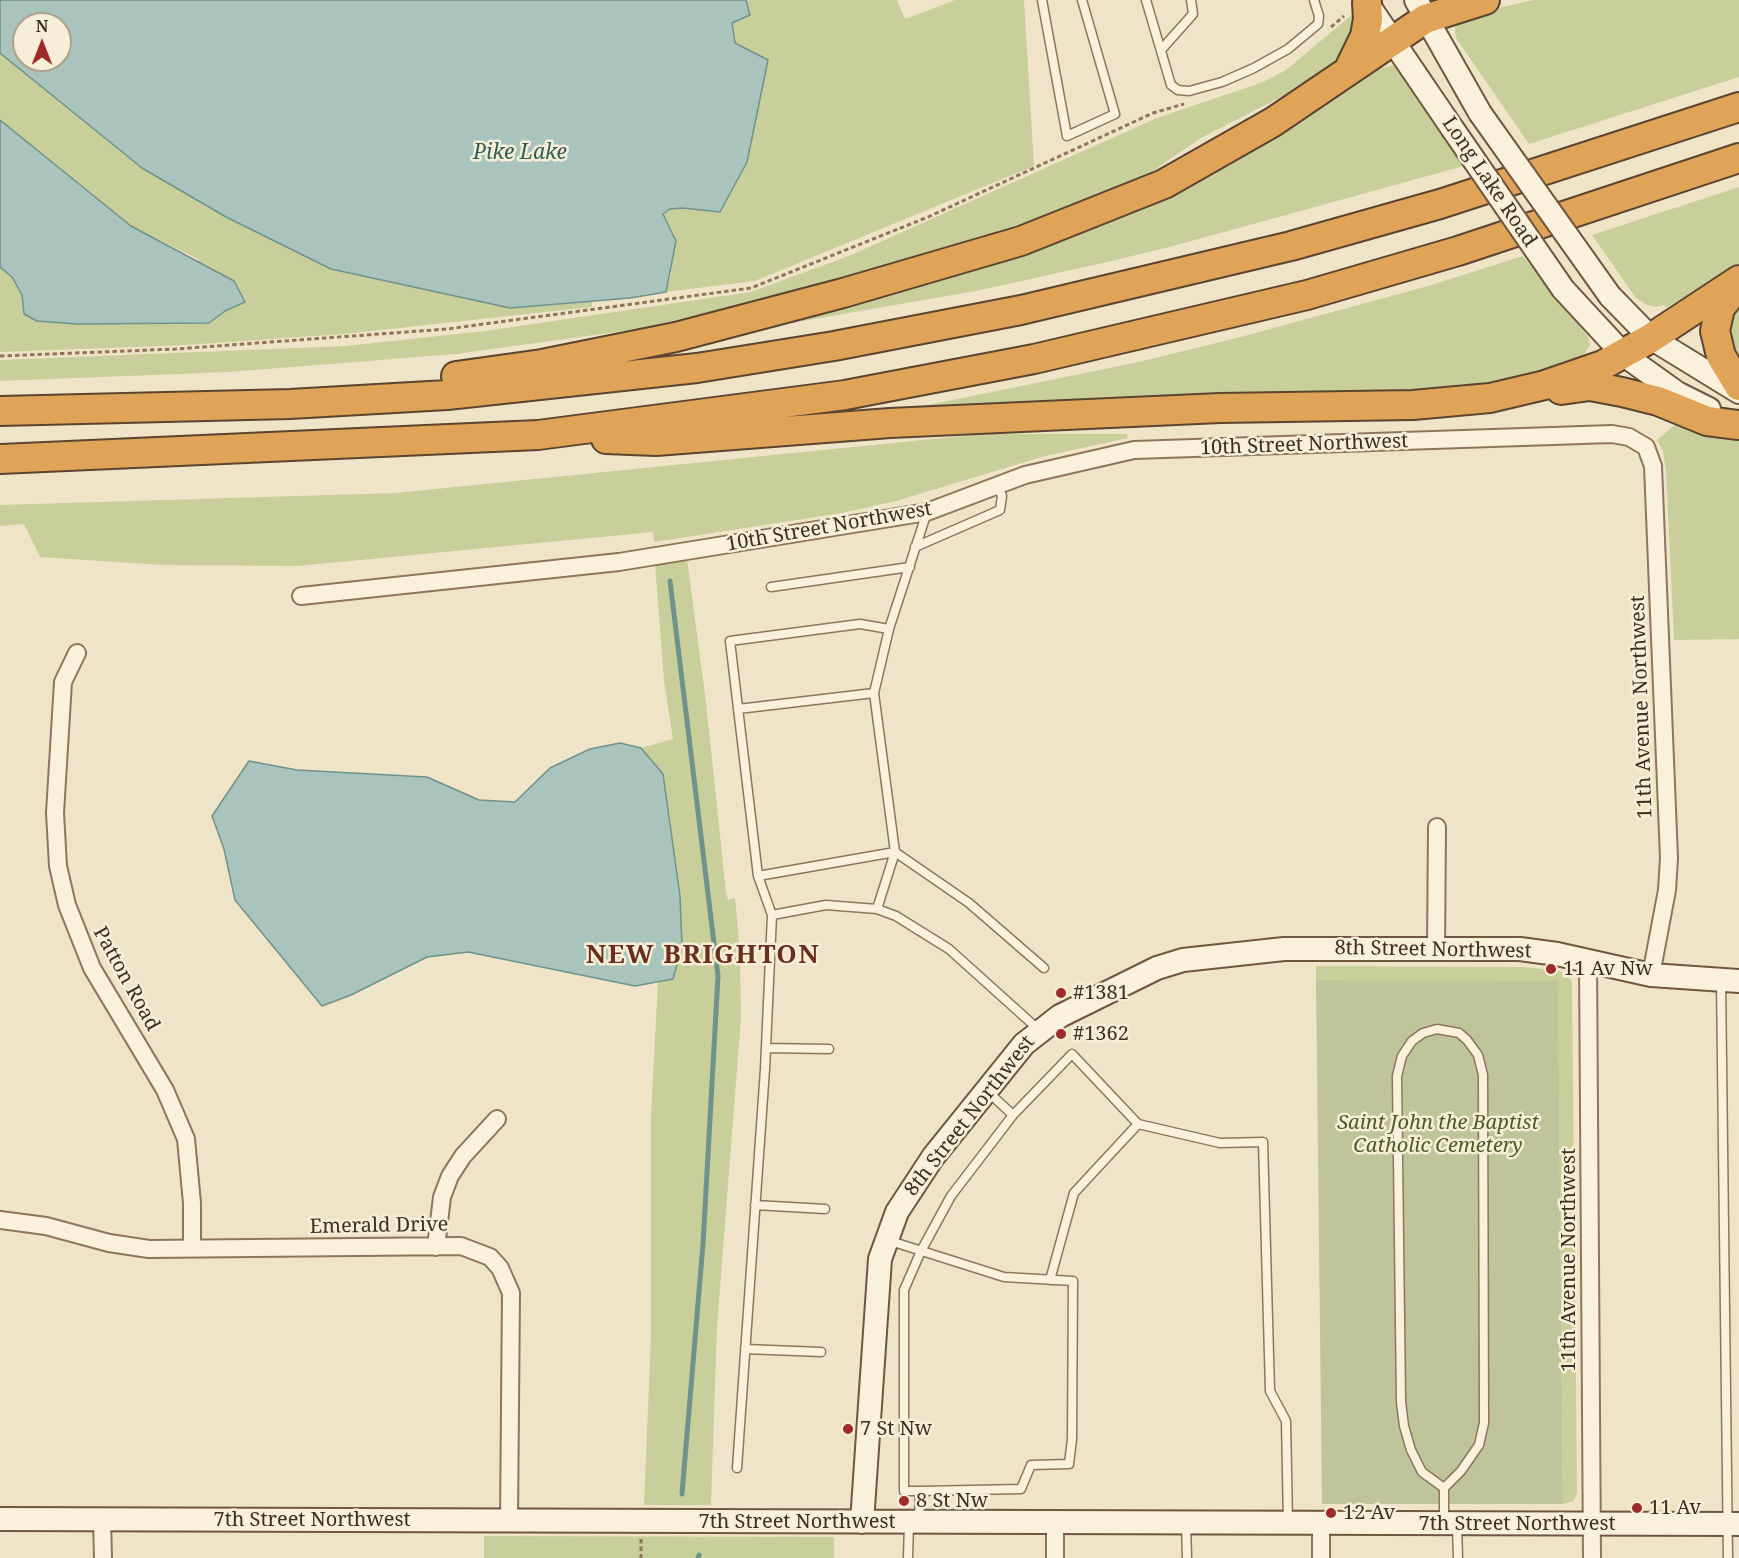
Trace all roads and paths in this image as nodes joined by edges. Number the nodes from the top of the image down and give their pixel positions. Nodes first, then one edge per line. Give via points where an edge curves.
1 (1042, 0) edge
2 (1082, 0) edge
3 (1146, 0) edge
4 (1191, 0) edge
5 (1314, 0) edge
6 (1485, 0) edge
7 (1366, 2) edge
8 (1421, 10) edge
9 (1326, 32) dead end
10 (1394, 40) junction
11 (1161, 50) junction
12 (1348, 70) junction
13 (1192, 102) dead end
14 (1739, 107) edge
15 (1739, 158) edge
16 (1739, 280) edge
17 (1739, 285) edge
18 (1651, 338) junction
19 (1624, 355) junction
20 (0, 356) edge
21 (1739, 386) edge
22 (1517, 392) junction
23 (1739, 392) edge
24 (13, 411) edge
25 (1739, 424) edge
26 (538, 435) junction
27 (1638, 441) joint
28 (0, 459) edge
29 (997, 485) junction
30 (927, 512) junction
31 (915, 547) junction
32 (910, 567) junction
33 (771, 587) dead end
34 (301, 596) dead end
35 (889, 629) junction
36 (77, 653) dead end
37 (874, 693) junction
38 (738, 709) junction
39 (1437, 827) dead end
40 (896, 852) junction
41 (758, 876) junction
42 (877, 909) junction
43 (772, 915) junction
44 (1436, 949) junction
45 (1588, 961) junction
46 (1044, 968) dead end
47 (1651, 975) junction
48 (1730, 980) edge
49 (1039, 1030) junction
50 (766, 1048) junction
51 (829, 1049) dead end
52 (986, 1090) junction
53 (1013, 1115) junction
54 (497, 1119) dead end
55 (1138, 1124) junction
56 (755, 1205) junction
57 (825, 1209) dead end
58 (0, 1220) edge
59 (886, 1240) junction
60 (436, 1247) junction
61 (192, 1248) junction
62 (921, 1251) junction
63 (1050, 1280) junction
64 (745, 1349) junction
65 (821, 1353) dead end
66 (737, 1468) dead end
67 (1444, 1488) junction
68 (920, 1491) junction
69 (0, 1519) edge
70 (102, 1520) junction
71 (509, 1520) junction
72 (862, 1522) junction
73 (1055, 1522) junction
74 (914, 1523) junction
75 (1288, 1523) junction
76 (1321, 1523) junction
77 (1450, 1523) junction
78 (1186, 1524) junction
79 (1592, 1524) junction
80 (1733, 1524) edge
81 (640, 1537) dead end
82 (103, 1558) edge
83 (641, 1558) edge
84 (908, 1558) edge
85 (1055, 1558) edge
86 (1187, 1558) edge
87 (1321, 1558) edge
88 (1458, 1558) edge
89 (1592, 1558) edge
90 (1728, 1558) edge

1 - 2 lane via 1067,136 1115,114
3 - 11 lane
4 - 11 lane via 1192,14
5 - 11 lane via 1318,24 1288,49 1222,82 1178,90 1171,85
6 - 8 highway
7 - 9 path
7 - 10 street, Long Lake Road
7 - 12 highway via 1365,36
8 - 10 highway
8 - 18 street, Long Lake Road, bridge via 1480,113 1610,296
10 - 12 highway
10 - 19 street, Long Lake Road, bridge via 1563,290
12 - 24 highway via 1274,122 1137,197 1021,242 718,326 542,364 423,380
13 - 20 path via 1153,113 928,217 751,288 447,329 176,349
14 - 24 highway via 1440,204 1291,246 1021,310 844,344 707,366 491,392 290,404
15 - 26 highway via 1458,251 1307,295 1165,329 1034,359 844,395
16 - 18 highway
17 - 21 highway via 1720,308 1715,331 1721,356
18 - 19 highway
18 - 23 street
19 - 22 highway via 1582,373
19 - 25 street via 1677,393
22 - 25 highway via 1590,386 1658,401 1707,421
22 - 26 highway via 1442,404 1105,412 656,441
26 - 28 highway
27 - 29 street, 10th Street Northwest via 1612,434 1134,450 1024,475
27 - 47 street, 11th Avenue Northwest via 1646,447 1653,466 1669,858
29 - 30 street, 10th Street Northwest
29 - 31 lane via 1002,496 1000,510
30 - 31 lane
30 - 34 street, 10th Street Northwest via 619,562
31 - 32 lane
32 - 33 lane
32 - 35 lane
35 - 37 lane
35 - 38 lane via 860,624 730,641
36 - 61 street, Patton Road via 63,682 55,813 58,866 67,905 92,968 165,1090 186,1139
37 - 38 lane
37 - 40 lane
38 - 41 lane
39 - 44 street
40 - 41 lane
40 - 42 lane
40 - 46 lane via 969,903
41 - 43 lane
42 - 43 lane via 826,905
42 - 49 lane via 896,916 949,949
43 - 50 lane
44 - 45 street, 8th Street Northwest via 1520,949
44 - 49 street, 8th Street Northwest via 1284,949 1183,960 1135,979
45 - 47 street, 8th Street Northwest
45 - 79 street, 11th Avenue Northwest
47 - 48 street, 8th Street Northwest
48 - 80 lane
49 - 52 street, 8th Street Northwest
50 - 51 lane
50 - 56 lane
52 - 53 lane
52 - 59 street, 8th Street Northwest via 912,1185
53 - 55 lane via 1072,1053
53 - 62 lane via 951,1196
54 - 60 street via 450,1176 441,1197
55 - 63 lane via 1074,1193
55 - 75 lane via 1220,1143 1263,1142 1270,1390 1286,1421
56 - 57 lane
56 - 64 lane
58 - 61 street, Emerald Drive via 46,1226 109,1244 148,1249
59 - 62 lane
59 - 72 street, 8th Street Northwest via 880,1258
60 - 61 street, Emerald Drive
60 - 71 street, Emerald Drive via 461,1246 490,1257 500,1268 511,1293
62 - 63 lane via 1004,1277
62 - 68 lane via 904,1290 904,1491
63 - 68 lane via 1073,1281 1069,1464 1030,1464 1021,1489
64 - 65 lane
64 - 66 lane
67 - 67 lane via 1479,1445 1484,1423 1483,1075 1478,1055 1467,1040 1460,1033 1437,1029 1412,1041 1396,1076 1401,1402 1404,1426 1422,1472
67 - 77 lane
68 - 74 lane
69 - 70 street, 7th Street Northwest
70 - 71 street, 7th Street Northwest
70 - 82 street
71 - 72 street, 7th Street Northwest
72 - 74 street, 7th Street Northwest
73 - 74 street, 7th Street Northwest
73 - 78 street, 7th Street Northwest
73 - 85 street
74 - 84 lane
75 - 76 street, 7th Street Northwest
75 - 78 street, 7th Street Northwest
76 - 77 street, 7th Street Northwest
76 - 87 street
77 - 79 street, 7th Street Northwest
77 - 88 lane
78 - 86 lane
79 - 80 street, 7th Street Northwest
79 - 89 street, 11th Avenue Northwest
80 - 90 lane
81 - 83 path

